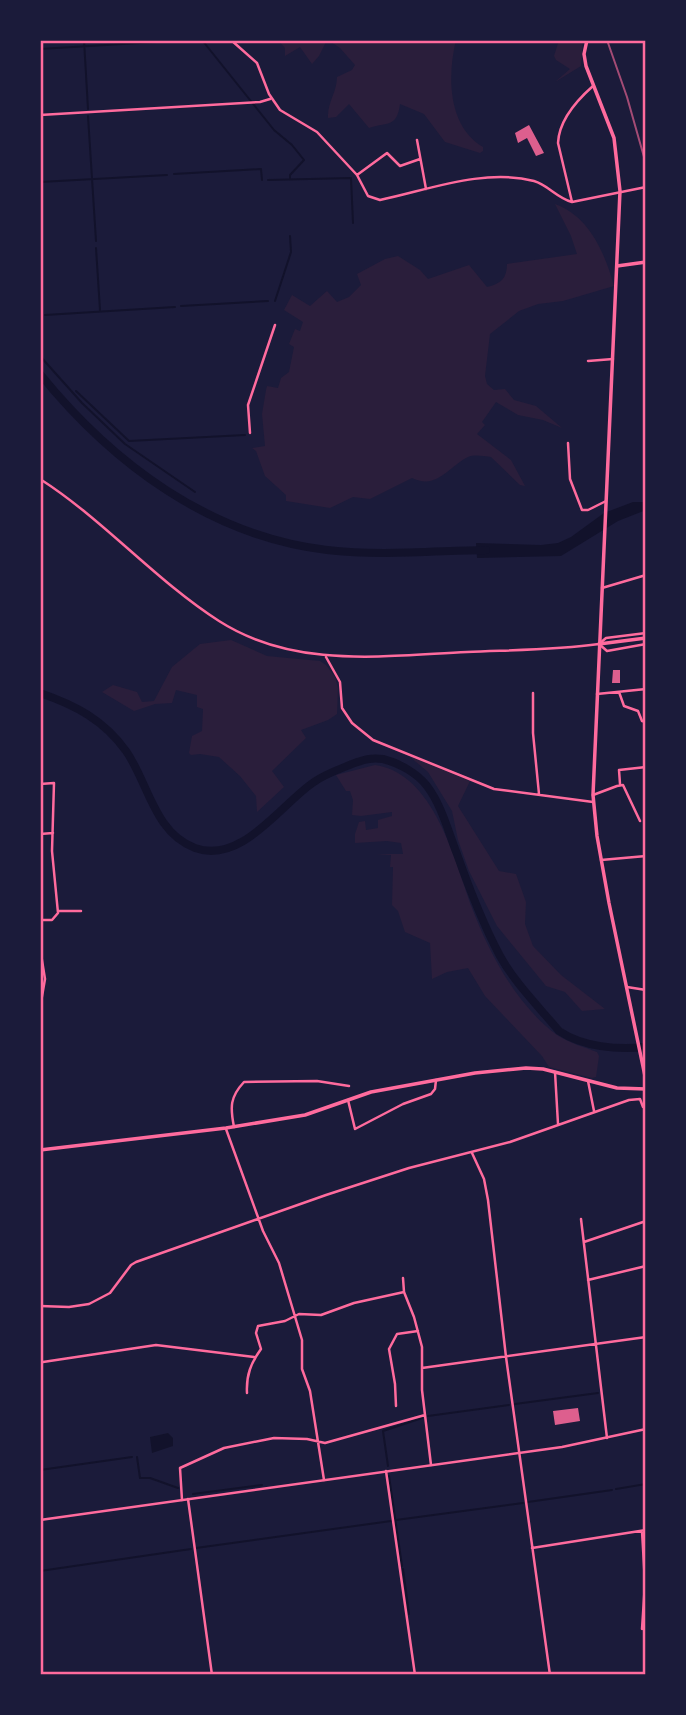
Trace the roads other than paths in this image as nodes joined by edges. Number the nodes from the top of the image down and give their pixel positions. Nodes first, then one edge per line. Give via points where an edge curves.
1 (231, 40) edge
2 (587, 40) edge
3 (593, 86) junction
4 (272, 99) junction
5 (40, 115) edge
6 (417, 140) dead end
7 (420, 159) junction
8 (357, 175) junction
9 (646, 187) edge
10 (426, 189) junction
11 (620, 191) junction
12 (572, 202) junction
13 (646, 262) edge
14 (617, 266) junction
15 (275, 326) dead end
16 (612, 359) junction
17 (588, 361) dead end
18 (250, 433) dead end
19 (568, 443) dead end
20 (40, 479) edge
21 (606, 501) junction
22 (646, 575) edge
23 (602, 587) junction
24 (646, 636) edge
25 (599, 644) junction
26 (646, 644) edge
27 (326, 657) junction
28 (646, 689) edge
29 (619, 692) junction
30 (533, 693) dead end
31 (597, 694) junction
32 (646, 722) edge
33 (646, 767) edge
34 (40, 784) edge
35 (620, 785) junction
36 (539, 794) junction
37 (593, 795) junction
38 (593, 802) junction
39 (639, 821) dead end
40 (53, 833) junction
41 (40, 834) edge
42 (646, 856) edge
43 (601, 860) junction
44 (58, 911) junction
45 (81, 911) dead end
46 (40, 920) edge
47 (40, 948) edge
48 (627, 987) junction
49 (646, 990) edge
50 (40, 1009) edge
51 (555, 1072) junction
52 (436, 1079) junction
53 (588, 1081) junction
54 (646, 1081) edge
55 (349, 1086) dead end
56 (646, 1089) edge
57 (348, 1100) junction
58 (646, 1107) edge
59 (594, 1111) junction
60 (558, 1124) junction
61 (234, 1126) junction
62 (226, 1128) junction
63 (40, 1150) edge
64 (472, 1153) junction
65 (259, 1218) junction
66 (580, 1219) dead end
67 (646, 1221) edge
68 (584, 1242) junction
69 (646, 1266) edge
70 (403, 1278) dead end
71 (588, 1280) junction
72 (404, 1292) junction
73 (40, 1306) edge
74 (294, 1316) junction
75 (418, 1331) junction
76 (646, 1337) edge
77 (595, 1345) junction
78 (255, 1357) junction
79 (506, 1357) junction
80 (43, 1362) dead end
81 (422, 1368) junction
82 (247, 1392) dead end
83 (396, 1406) dead end
84 (425, 1415) junction
85 (646, 1429) edge
86 (607, 1438) junction
87 (318, 1441) junction
88 (519, 1453) junction
89 (431, 1465) junction
90 (386, 1471) junction
91 (324, 1480) junction
92 (188, 1499) junction
93 (182, 1500) junction
94 (40, 1520) edge
95 (644, 1531) edge
96 (531, 1548) junction
97 (642, 1629) dead end
98 (212, 1675) edge
99 (415, 1675) edge
100 (550, 1675) edge

1 - 4 street via 257,62
2 - 3 main road via 585,63
3 - 11 main road via 614,138
3 - 12 street via 558,135
4 - 5 street
4 - 8 street via 280,110 317,132
6 - 7 street
7 - 8 street via 400,166 387,153
7 - 10 street
8 - 10 street via 368,196 375,199
9 - 11 street
10 - 12 street via 484,178 530,180
11 - 12 street
11 - 14 main road
13 - 14 main road
14 - 16 main road
15 - 18 street via 248,405
16 - 17 street
16 - 21 main road
19 - 21 street via 570,479 582,510
20 - 27 street via 79,505 218,620 261,642
21 - 23 main road
22 - 23 street
23 - 25 main road
24 - 25 main road
25 - 26 street via 607,651
25 - 27 street
25 - 31 main road
27 - 36 street via 340,682 342,708 368,737 494,789
28 - 29 street
29 - 31 street
29 - 32 street via 624,706 638,710
30 - 36 street
31 - 37 main road
33 - 35 street via 618,770
34 - 40 street via 54,783
35 - 37 street
35 - 39 street
36 - 38 street
37 - 38 main road
38 - 43 main road
40 - 41 street
40 - 44 street
42 - 43 street
43 - 48 main road
44 - 45 street
44 - 46 street via 54,919
47 - 50 street via 45,979
48 - 49 street
48 - 54 main road
51 - 52 main road via 526,1068
51 - 53 main road
51 - 60 street
52 - 57 main road
52 - 57 street via 431,1094 355,1129
53 - 56 main road
53 - 59 street
55 - 61 street via 317,1081 244,1082 230,1104
57 - 61 main road via 305,1115
58 - 59 street via 638,1099
59 - 60 street
60 - 64 street
61 - 62 main road
62 - 63 main road
62 - 65 street
64 - 65 street via 390,1174
64 - 79 street via 486,1186
65 - 73 street via 133,1264 110,1293 89,1304
65 - 74 street via 279,1263
66 - 68 street
67 - 68 street
68 - 71 street
69 - 71 street
70 - 72 street
71 - 77 street
72 - 74 street via 321,1315
72 - 75 street
74 - 78 street via 256,1327 261,1349
74 - 87 street via 303,1343 302,1369
75 - 81 street
75 - 83 street via 397,1334 389,1349
76 - 77 street
77 - 79 street
77 - 86 street
78 - 80 street via 156,1345
78 - 82 street via 247,1376
79 - 81 street
79 - 88 street
81 - 84 street
84 - 87 street via 328,1443
84 - 89 street
85 - 86 street
86 - 88 street
87 - 91 street
87 - 93 street via 274,1438 202,1457 180,1468
88 - 89 street
88 - 96 street
89 - 90 street
90 - 91 street
90 - 99 street
91 - 92 street
92 - 93 street
92 - 98 street
93 - 94 street
95 - 96 street
95 - 97 street
96 - 100 street

